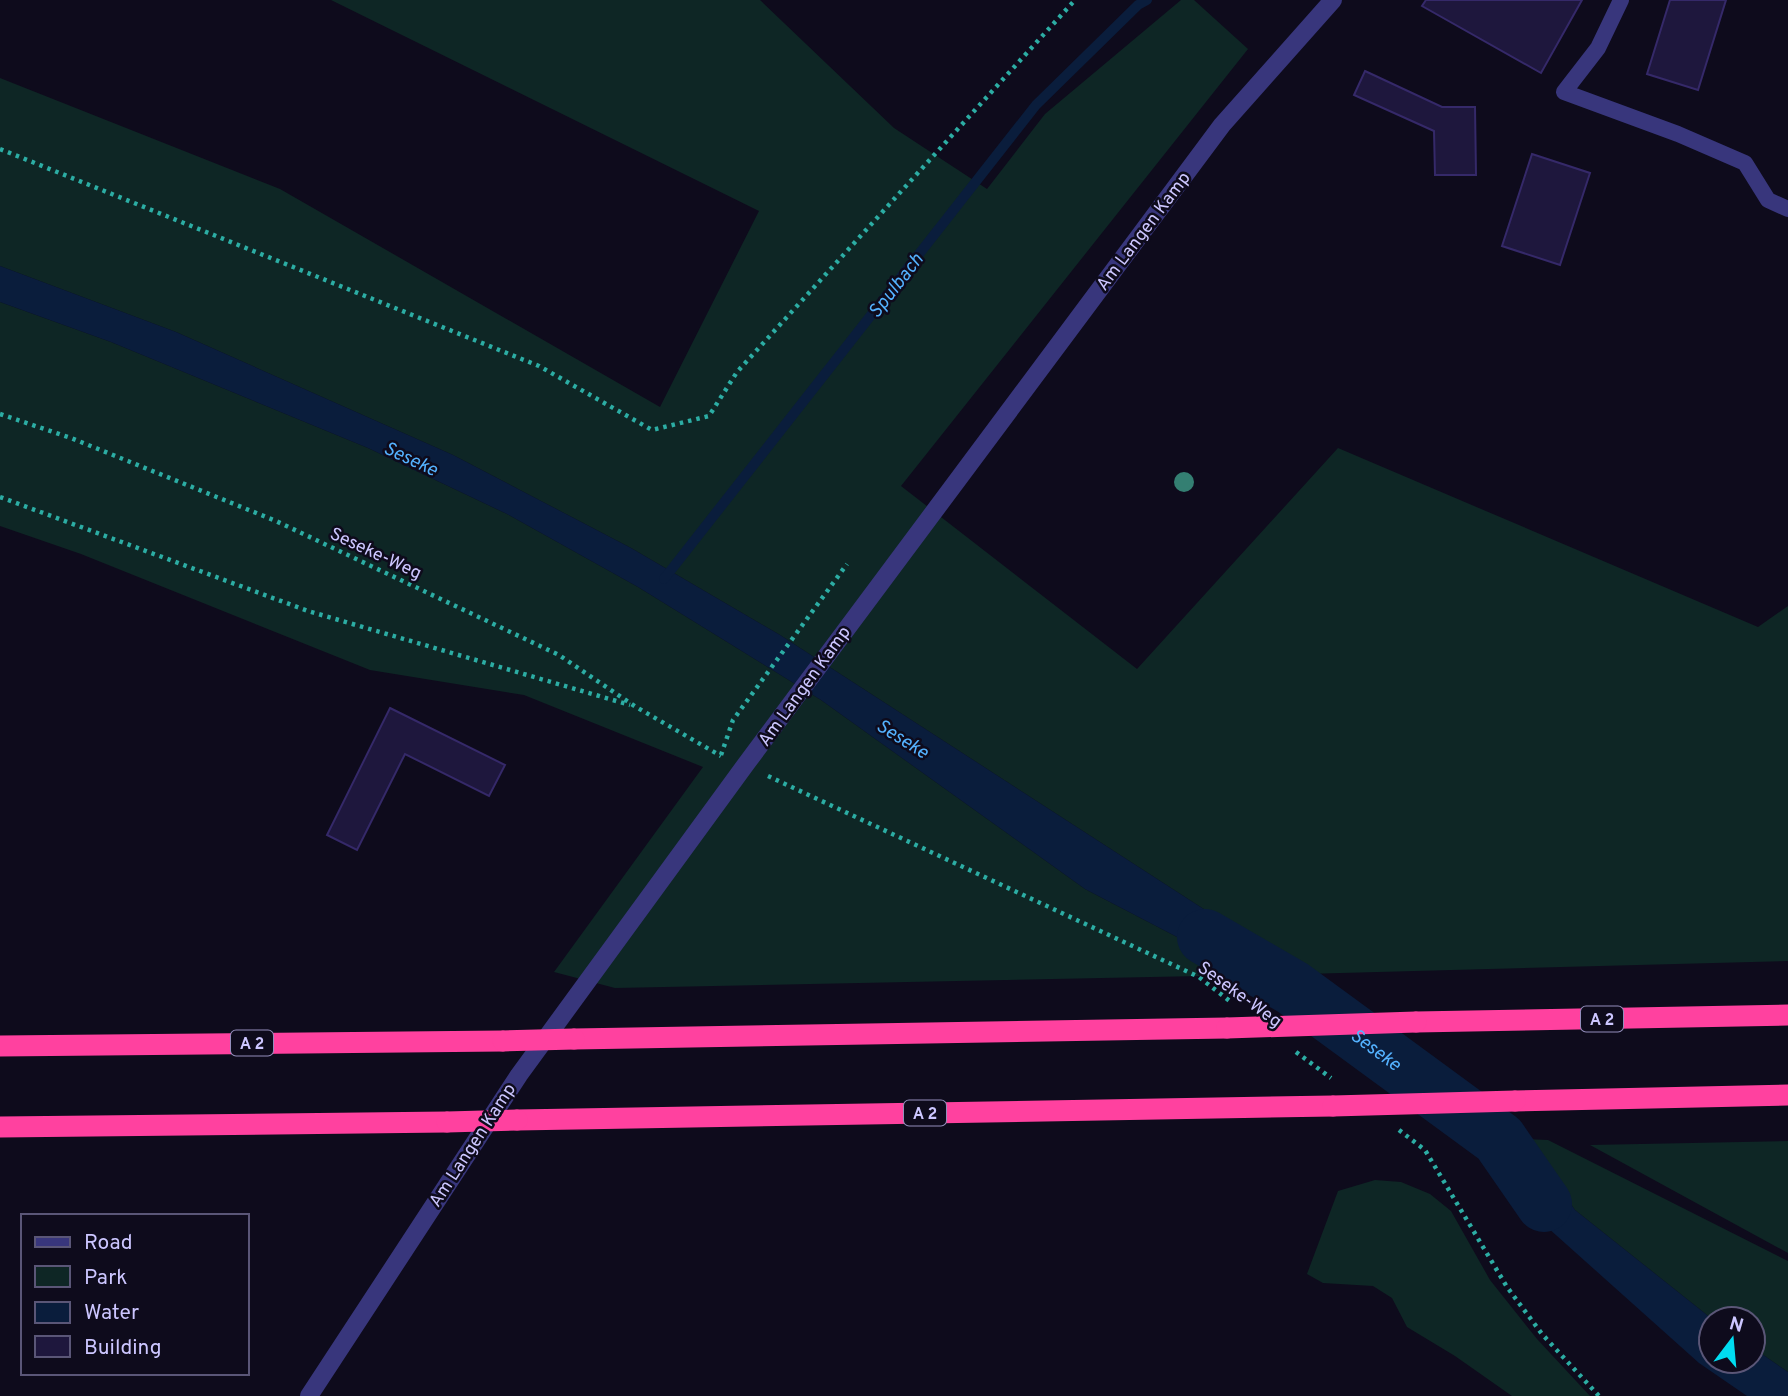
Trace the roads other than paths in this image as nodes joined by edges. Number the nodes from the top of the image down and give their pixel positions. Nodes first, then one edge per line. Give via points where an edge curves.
1 (1333, 0) edge
2 (1621, 0) edge
3 (1788, 209) edge
4 (1788, 1015) edge
5 (0, 1046) edge
6 (1788, 1095) edge
7 (0, 1127) edge
8 (309, 1396) edge

1 - 8 street, Am Langen Kamp via 1222,125 746,764 519,1074
2 - 3 lane via 1598,48 1564,92 1745,163 1768,200
4 - 5 highway, A 2, bridge via 574,1040
6 - 7 highway, A 2, bridge

